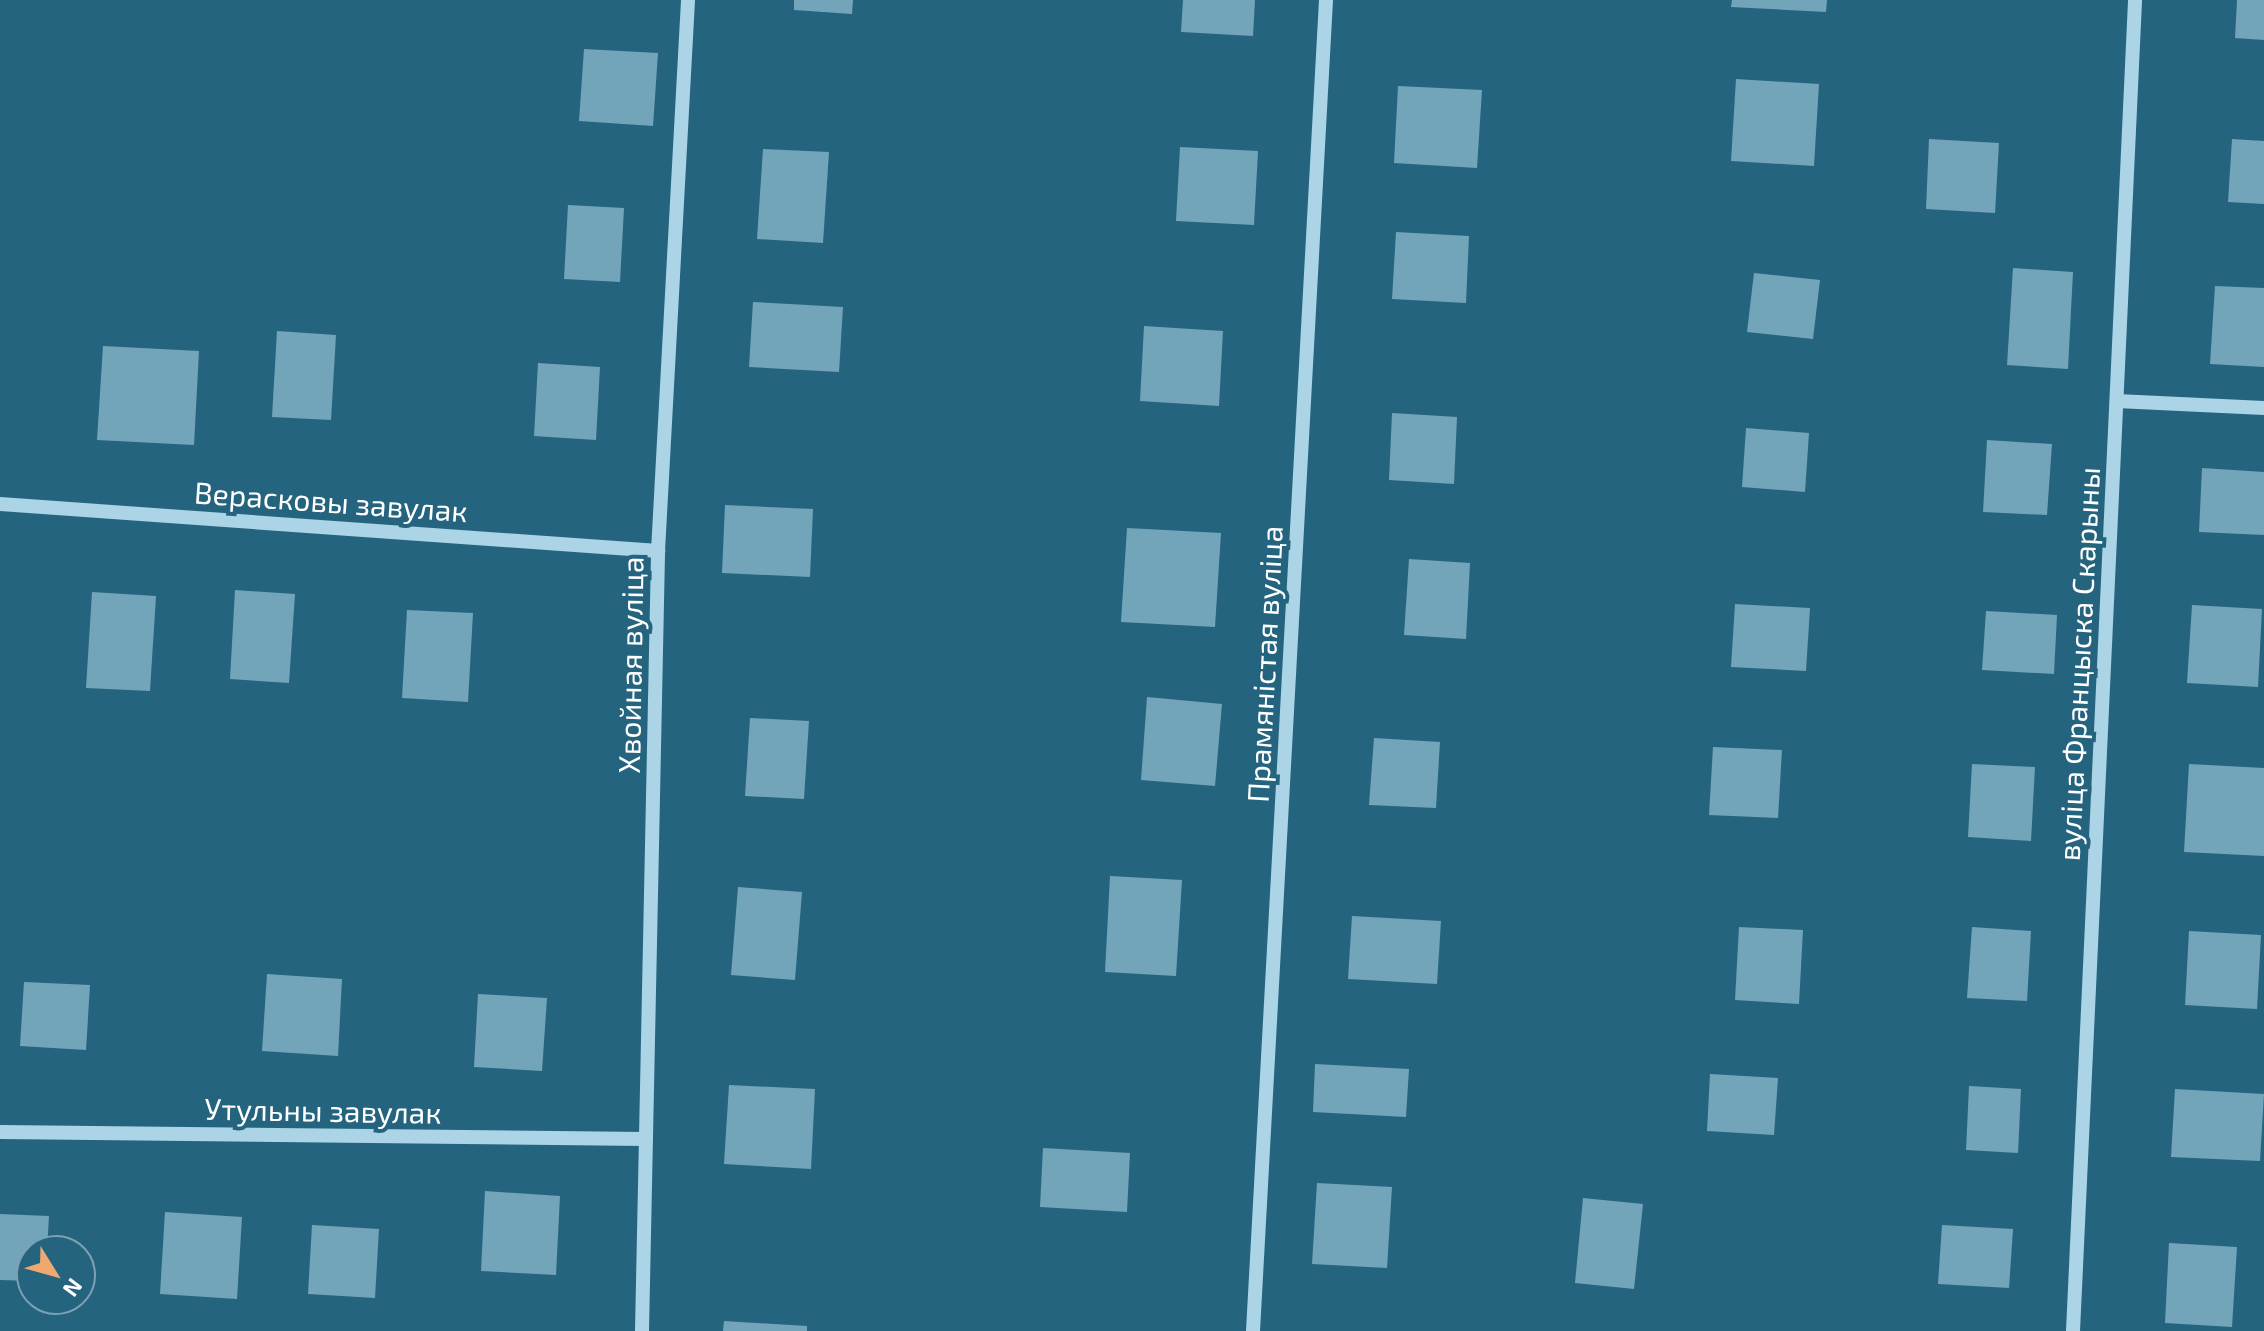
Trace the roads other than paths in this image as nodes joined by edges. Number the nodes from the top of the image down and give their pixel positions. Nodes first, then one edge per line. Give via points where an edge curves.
1 (688, 0) edge
2 (1326, 0) edge
3 (2135, 0) edge
4 (2117, 401) junction
5 (2264, 408) edge
6 (0, 504) edge
7 (658, 551) junction
8 (0, 1132) edge
9 (646, 1139) junction
10 (642, 1331) edge
11 (1253, 1331) edge
12 (2073, 1331) edge

1 - 7 street, Хвойная вуліца
2 - 11 street, Прамяністая вуліца
3 - 4 street, вуліца Францыска Скарыны
4 - 5 street
4 - 12 street, вуліца Францыска Скарыны
6 - 7 street, Верасковы завулак
7 - 9 street, Хвойная вуліца
8 - 9 street, Утульны завулак
9 - 10 street, Хвойная вуліца

